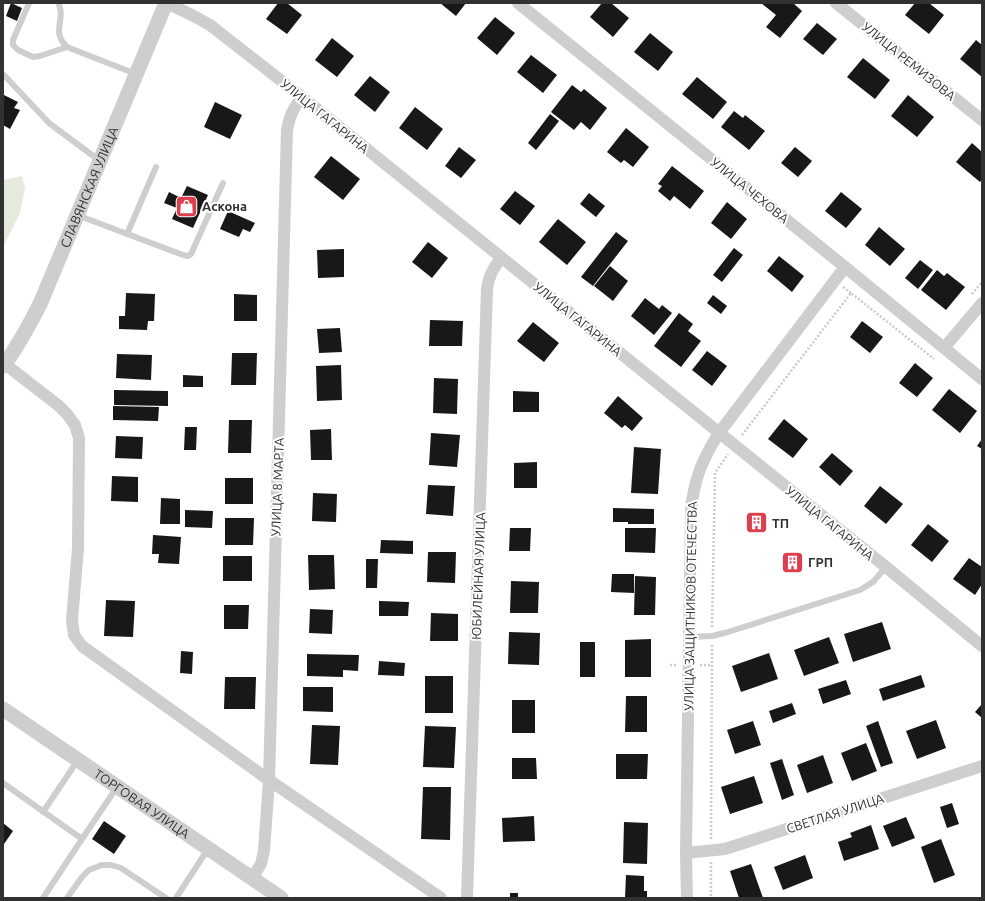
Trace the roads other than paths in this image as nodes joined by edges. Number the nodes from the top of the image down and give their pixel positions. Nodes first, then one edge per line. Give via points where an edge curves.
1 (29, 3) edge
2 (58, 3) edge
3 (166, 3) edge
4 (518, 3) edge
5 (836, 3) edge
6 (66, 47) junction
7 (3, 74) edge
8 (136, 74) junction
9 (302, 97) junction
10 (982, 120) edge
11 (100, 161) junction
12 (156, 167) dead end
13 (223, 183) dead end
14 (77, 215) junction
15 (127, 234) junction
16 (501, 258) junction
17 (845, 267) junction
18 (982, 303) edge
19 (944, 348) junction
20 (4, 365) edge
21 (982, 379) edge
22 (719, 433) junction
23 (886, 567) junction
24 (689, 637) junction
25 (982, 646) edge
26 (3, 710) edge
27 (78, 760) junction
28 (982, 766) edge
29 (269, 780) junction
30 (3, 783) edge
31 (117, 787) junction
32 (43, 812) junction
33 (82, 839) junction
34 (208, 849) junction
35 (686, 853) junction
36 (252, 878) junction
37 (43, 898) edge
38 (67, 898) edge
39 (166, 898) edge
40 (176, 898) edge
41 (281, 898) edge
42 (441, 898) edge
43 (467, 898) edge
44 (687, 898) edge

1 - 6 lane via 12,40 18,50 33,57
2 - 6 lane via 61,10 59,38
3 - 8 street, СЛАВЯНСКАЯ УЛИЦА
3 - 9 street, УЛИЦА ГАГАРИНА via 210,25
4 - 17 street, УЛИЦА ЧЕХОВА
5 - 10 street, УЛИЦА РЕМИЗОВА
6 - 8 lane
7 - 11 lane via 49,123
8 - 11 street, СЛАВЯНСКАЯ УЛИЦА
9 - 16 street, УЛИЦА ГАГАРИНА
9 - 29 street, УЛИЦА 8 МАРТА via 290,115 287,130
11 - 14 street, СЛАВЯНСКАЯ УЛИЦА
12 - 15 lane
13 - 15 lane via 188,256
14 - 15 lane
14 - 20 street, СЛАВЯНСКАЯ УЛИЦА via 40,304
16 - 22 street, УЛИЦА ГАГАРИНА
16 - 43 street, ЮБИЛЕЙНАЯ УЛИЦА via 489,278 487,289
17 - 19 street, УЛИЦА ЧЕХОВА
17 - 22 street, УЛИЦА ЗАЩИТНИКОВ ОТЕЧЕСТВА
18 - 19 street
19 - 21 street, УЛИЦА ЧЕХОВА
20 - 29 street via 59,406 75,425 79,438 78,548 72,620 74,635 82,646
22 - 23 street, УЛИЦА ГАГАРИНА
22 - 24 street, УЛИЦА ЗАЩИТНИКОВ ОТЕЧЕСТВА via 703,461 692,495
23 - 24 lane via 873,582 860,590 728,632
23 - 25 street, УЛИЦА ГАГАРИНА
24 - 35 street, УЛИЦА ЗАЩИТНИКОВ ОТЕЧЕСТВА
26 - 27 street, ТОРГОВАЯ УЛИЦА
27 - 31 street, ТОРГОВАЯ УЛИЦА
27 - 32 lane
28 - 35 street, СВЕТЛАЯ УЛИЦА via 725,849
29 - 36 street, УЛИЦА 8 МАРТА via 264,851 261,864
29 - 42 street
30 - 32 lane
31 - 33 lane
31 - 34 street, ТОРГОВАЯ УЛИЦА
32 - 33 lane
33 - 37 lane
34 - 36 street, ТОРГОВАЯ УЛИЦА
34 - 40 lane
35 - 44 street, УЛИЦА ЗАЩИТНИКОВ ОТЕЧЕСТВА
36 - 41 street, ТОРГОВАЯ УЛИЦА
38 - 39 lane via 89,870 111,865 121,868

